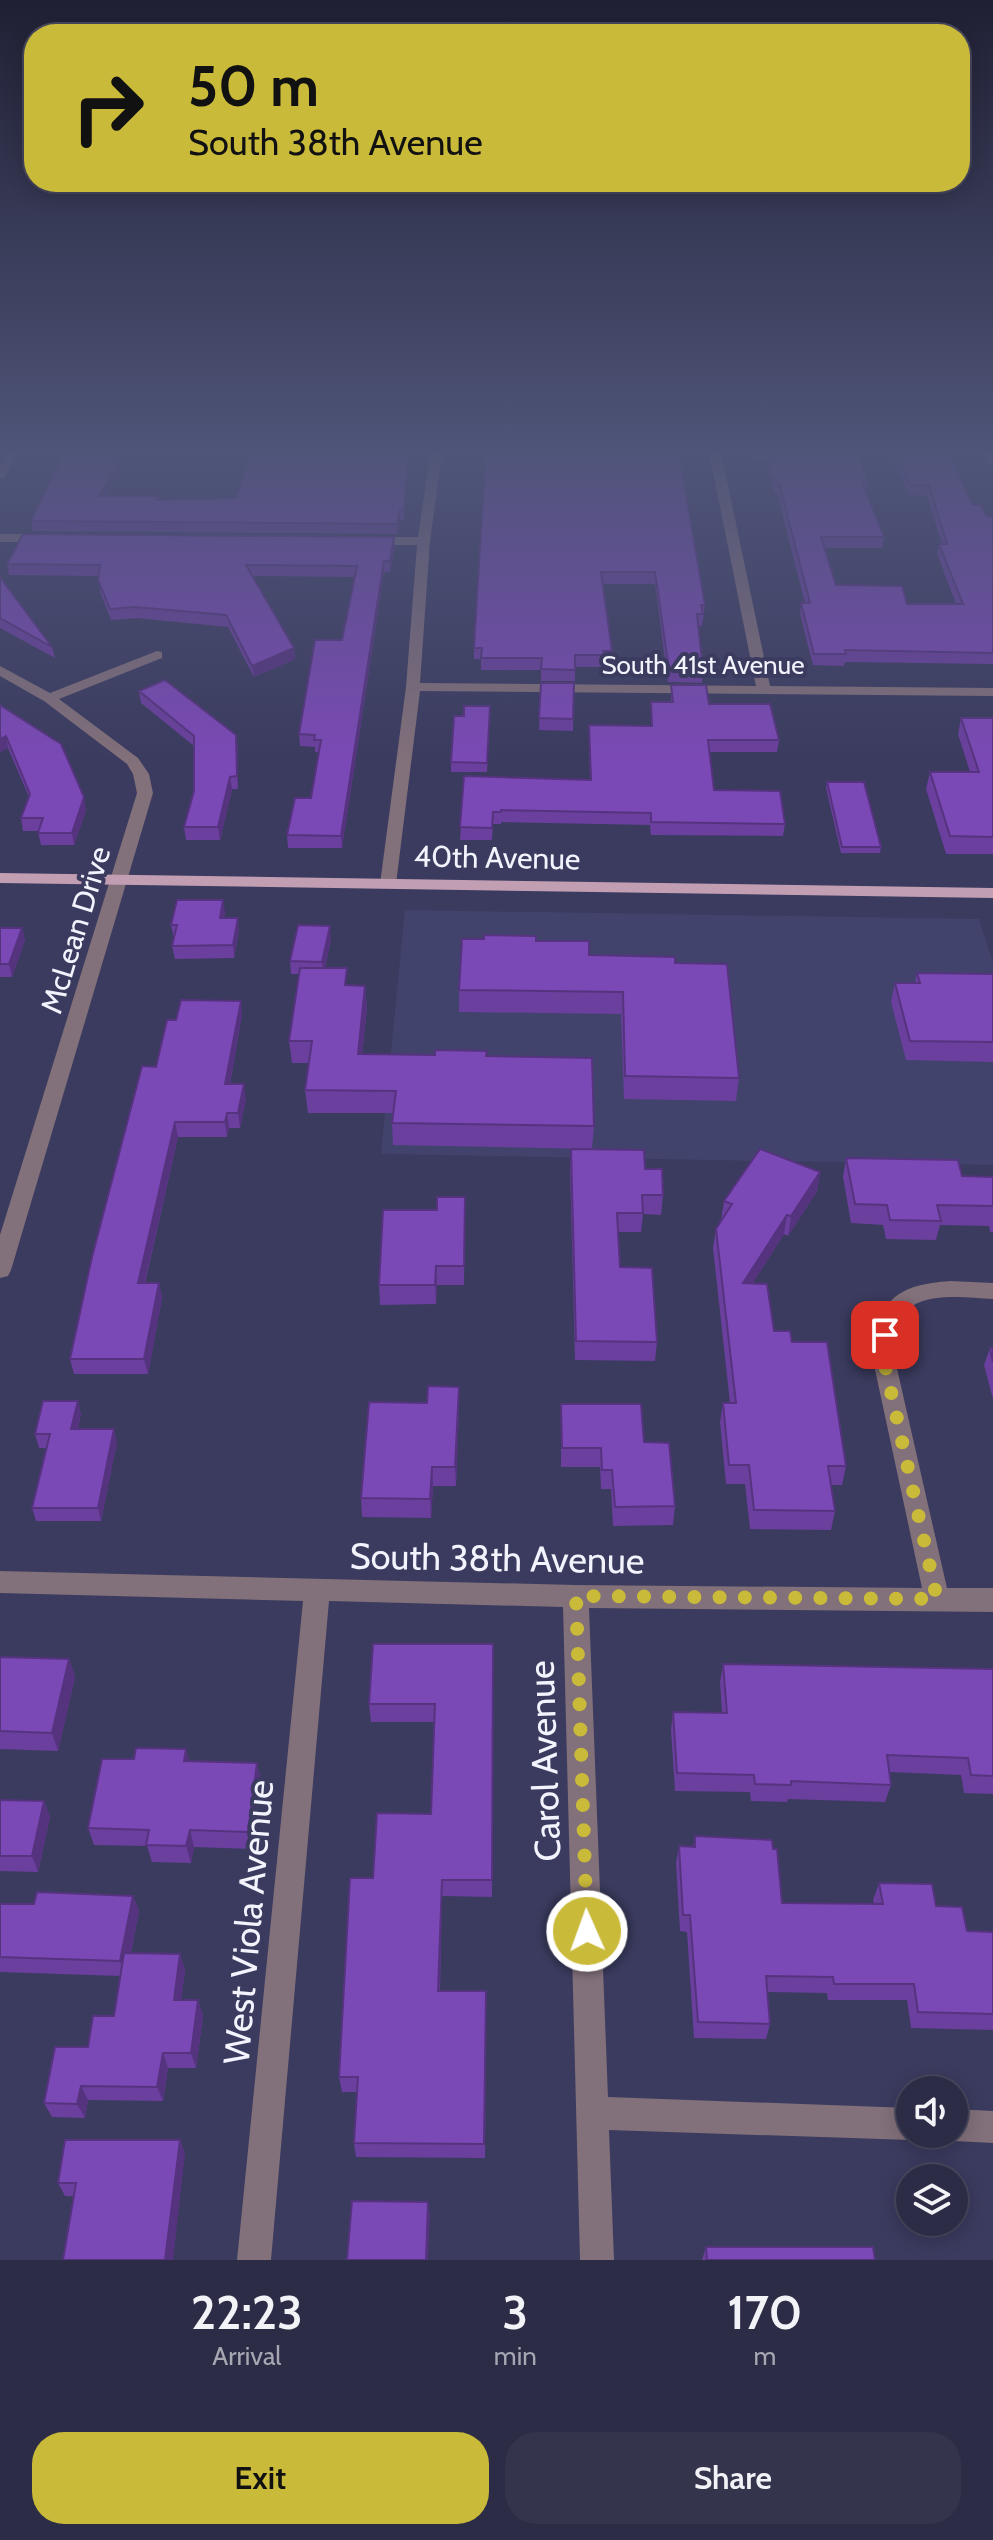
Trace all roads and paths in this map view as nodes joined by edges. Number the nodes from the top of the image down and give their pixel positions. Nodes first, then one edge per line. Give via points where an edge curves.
1 (423, 552) edge
2 (736, 552) edge
3 (157, 655) dead end
4 (0, 670) edge
5 (413, 687) junction
6 (764, 689) junction
7 (993, 692) edge
8 (49, 698) junction
9 (0, 878) edge
10 (121, 879) junction
11 (388, 884) junction
12 (993, 893) edge
13 (0, 1270) edge
14 (993, 1291) edge
15 (0, 1582) edge
16 (317, 1591) junction
17 (576, 1596) junction
18 (937, 1599) junction
19 (993, 1600) edge
20 (593, 2113) junction
21 (896, 2124) edge
22 (968, 2126) edge
23 (993, 2127) edge
24 (254, 2260) edge
25 (597, 2260) edge

1 - 5 street
2 - 6 street
3 - 8 street
4 - 8 street, McLean Drive
5 - 6 street, South 41st Avenue
5 - 11 street
6 - 7 street, South 41st Avenue
8 - 10 street, McLean Drive via 115,746 141,774 145,793
9 - 10 main road, 40th Avenue
10 - 11 main road, 40th Avenue
10 - 13 street, McLean Drive
11 - 12 main road, 40th Avenue
14 - 18 street via 928,1292 899,1302 888,1319 882,1351
15 - 16 street, South 38th Avenue
16 - 17 street, South 38th Avenue
16 - 24 street, West Viola Avenue
17 - 18 street, South 38th Avenue
17 - 20 street, Carol Avenue
18 - 19 street, South 38th Avenue
20 - 21 street
20 - 25 street, Carol Avenue
22 - 23 street

